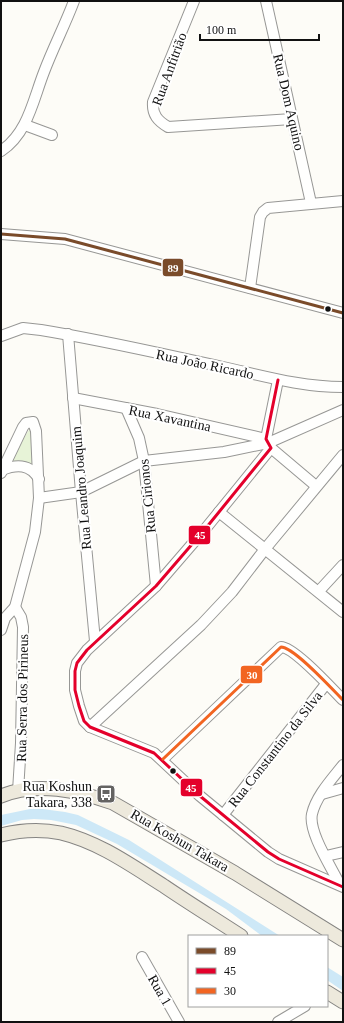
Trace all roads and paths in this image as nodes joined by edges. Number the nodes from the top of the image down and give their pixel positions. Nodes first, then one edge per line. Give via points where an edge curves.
1 (74, 1) edge
2 (194, 1) edge
3 (266, 1) edge
4 (292, 119) junction
5 (25, 125) junction
6 (52, 135) dead end
7 (1, 151) edge
8 (343, 201) edge
9 (311, 204) junction
10 (1, 234) edge
11 (250, 288) junction
12 (343, 313) edge
13 (68, 334) junction
14 (1, 336) edge
15 (278, 380) junction
16 (343, 387) edge
17 (73, 398) junction
18 (126, 408) junction
19 (343, 410) edge
20 (268, 443) junction
21 (343, 455) edge
22 (144, 461) junction
23 (2, 472) edge
24 (39, 479) junction
25 (316, 486) junction
26 (80, 492) junction
27 (39, 498) junction
28 (219, 512) junction
29 (265, 549) junction
30 (343, 564) edge
31 (156, 586) junction
32 (319, 591) junction
33 (15, 607) junction
34 (343, 612) edge
35 (1, 630) edge
36 (95, 641) junction
37 (326, 684) junction
38 (343, 700) edge
39 (90, 727) junction
40 (163, 759) junction
41 (343, 765) edge
42 (343, 788) edge
43 (18, 791) junction
44 (322, 794) junction
45 (1, 796) edge
46 (222, 815) junction
47 (1, 835) edge
48 (343, 852) edge
49 (326, 856) junction
50 (341, 886) edge
51 (239, 935) edge
52 (343, 940) edge
53 (142, 957) dead end
54 (328, 993) edge
55 (343, 1002) edge
56 (303, 1007) edge
57 (179, 1022) edge
58 (278, 1022) edge

1 - 5 street via 44,71
2 - 4 street, Rua Anfitrião via 154,102 155,116 168,127
3 - 4 street, Rua Dom Aquino
4 - 9 street, Rua Dom Aquino
5 - 6 street
5 - 7 street via 17,138
8 - 9 street
9 - 11 street via 268,208 263,212 260,217
10 - 11 street via 65,239
11 - 12 street
13 - 14 street, Rua João Ricardo via 23,328
13 - 15 street, Rua João Ricardo
13 - 17 street, Rua Leandro Joaquim
15 - 16 street, Rua João Ricardo via 308,386
15 - 20 street
17 - 18 street, Rua Xavantina
17 - 26 street, Rua Leandro Joaquim
18 - 20 street, Rua Xavantina
18 - 22 street, Rua Cirionos via 139,438
19 - 20 street
20 - 22 street via 224,452
20 - 25 street, Rua Xavantina
20 - 28 street
21 - 25 street
22 - 26 street
22 - 31 street, Rua Cirionos
23 - 24 street via 21,466 34,472
23 - 24 street via 23,427 30,421 36,426
24 - 27 street
25 - 29 street
26 - 27 street
26 - 36 street, Rua Leandro Joaquim
27 - 33 street via 32,546
28 - 29 street
28 - 31 street
29 - 32 street
29 - 39 street via 232,592 201,625
30 - 32 street
31 - 36 street
32 - 34 street
33 - 35 street
33 - 43 street, Rua Serra dos Pirineus via 22,617 23,627 22,743
36 - 39 street via 80,658 75,671 75,690 79,706 84,721
37 - 38 street
37 - 40 street via 311,668 284,647 277,648
37 - 46 street, Rua Constantino da Silva
39 - 40 street via 146,749
40 - 46 street
41 - 44 street
42 - 44 street
43 - 45 main road, Rua Koshun Takara
43 - 52 main road, Rua Koshun Takara via 57,789 92,795 113,803 235,872
44 - 49 street via 316,803 312,823 314,834
46 - 50 street via 279,860
47 - 51 main road via 28,830 62,833 103,849
48 - 49 street
49 - 50 street
53 - 57 street, Rua 1
54 - 55 main road
56 - 58 street

